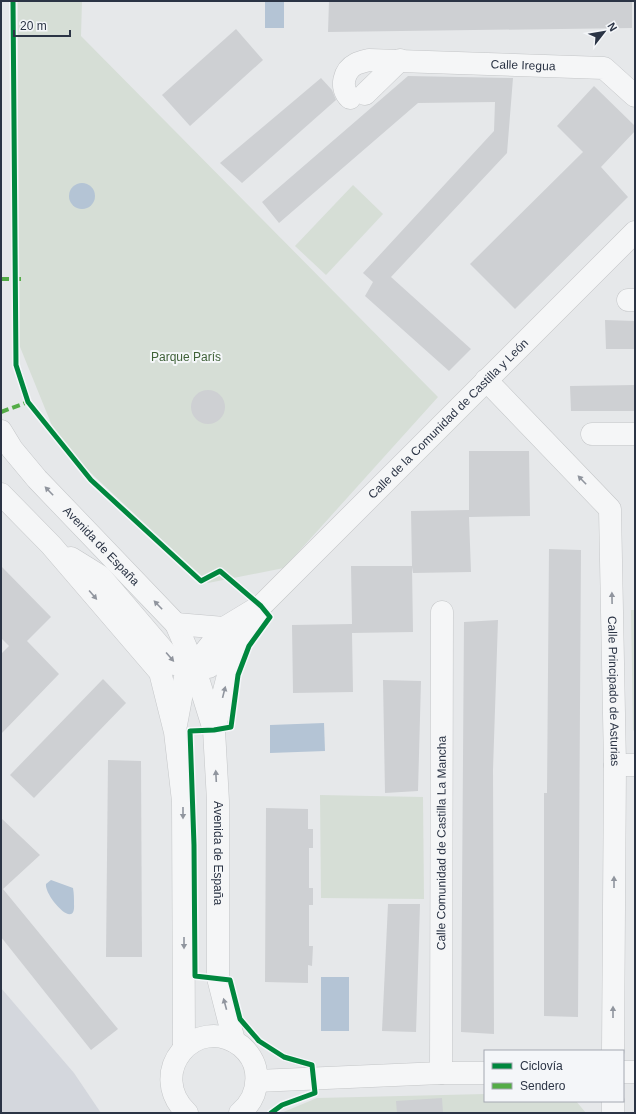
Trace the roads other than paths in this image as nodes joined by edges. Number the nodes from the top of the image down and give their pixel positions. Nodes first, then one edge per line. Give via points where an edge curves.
1 (400, 60) junction
2 (635, 96) edge
3 (635, 232) edge
4 (486, 380) junction
5 (1, 431) edge
6 (592, 434) dead end
7 (635, 434) edge
8 (1, 494) edge
9 (51, 545) junction
10 (442, 612) dead end
11 (176, 624) junction
12 (230, 636) junction
13 (194, 666) junction
14 (214, 730) junction
15 (175, 732) junction
16 (625, 765) edge
17 (234, 1041) junction
18 (184, 1048) junction
19 (613, 1050) edge
20 (624, 1072) edge
21 (635, 1072) edge
22 (441, 1073) junction
23 (484, 1073) edge
24 (257, 1081) junction
25 (613, 1102) edge
26 (182, 1111) edge
27 (240, 1113) edge
28 (613, 1113) edge

1 - 1 street, Calle Iregua via 369,60 356,64 346,72 343,84 346,94 357,96
1 - 2 street, Calle Iregua via 604,68
3 - 4 street, Calle de la Comunidad de Castilla y León
4 - 12 street, Calle de la Comunidad de Castilla y León
16 -> 4 street, Calle Principado de Asturias via 610,509
11 -> 5 street, Avenida de España via 37,479
6 - 7 street
8 - 9 street, Avenida de España
9 -> 13 street, Avenida de España via 100,576 175,664
9 -> 15 street, Avenida de España via 160,672
10 - 22 street, Calle Comunidad de Castilla La Mancha
11 - 12 street
11 - 13 street, Avenida de España
12 - 13 street, Calle de la Comunidad de Castilla y León
14 -> 12 street
13 - 14 street, Avenida de España
13 - 15 street, Avenida de España via 185,677
17 -> 14 street, Avenida de España via 218,978 218,801
15 -> 18 street, Avenida de España via 183,801
19 -> 16 street, Calle Principado de Asturias
17 - 18 street via 214,1036 203,1038
17 - 24 street via 251,1058 256,1069
18 - 26 street via 176,1058 171,1082 173,1095
20 - 21 street
22 - 23 street
22 - 24 street
24 - 27 street via 251,1101
25 - 28 street

